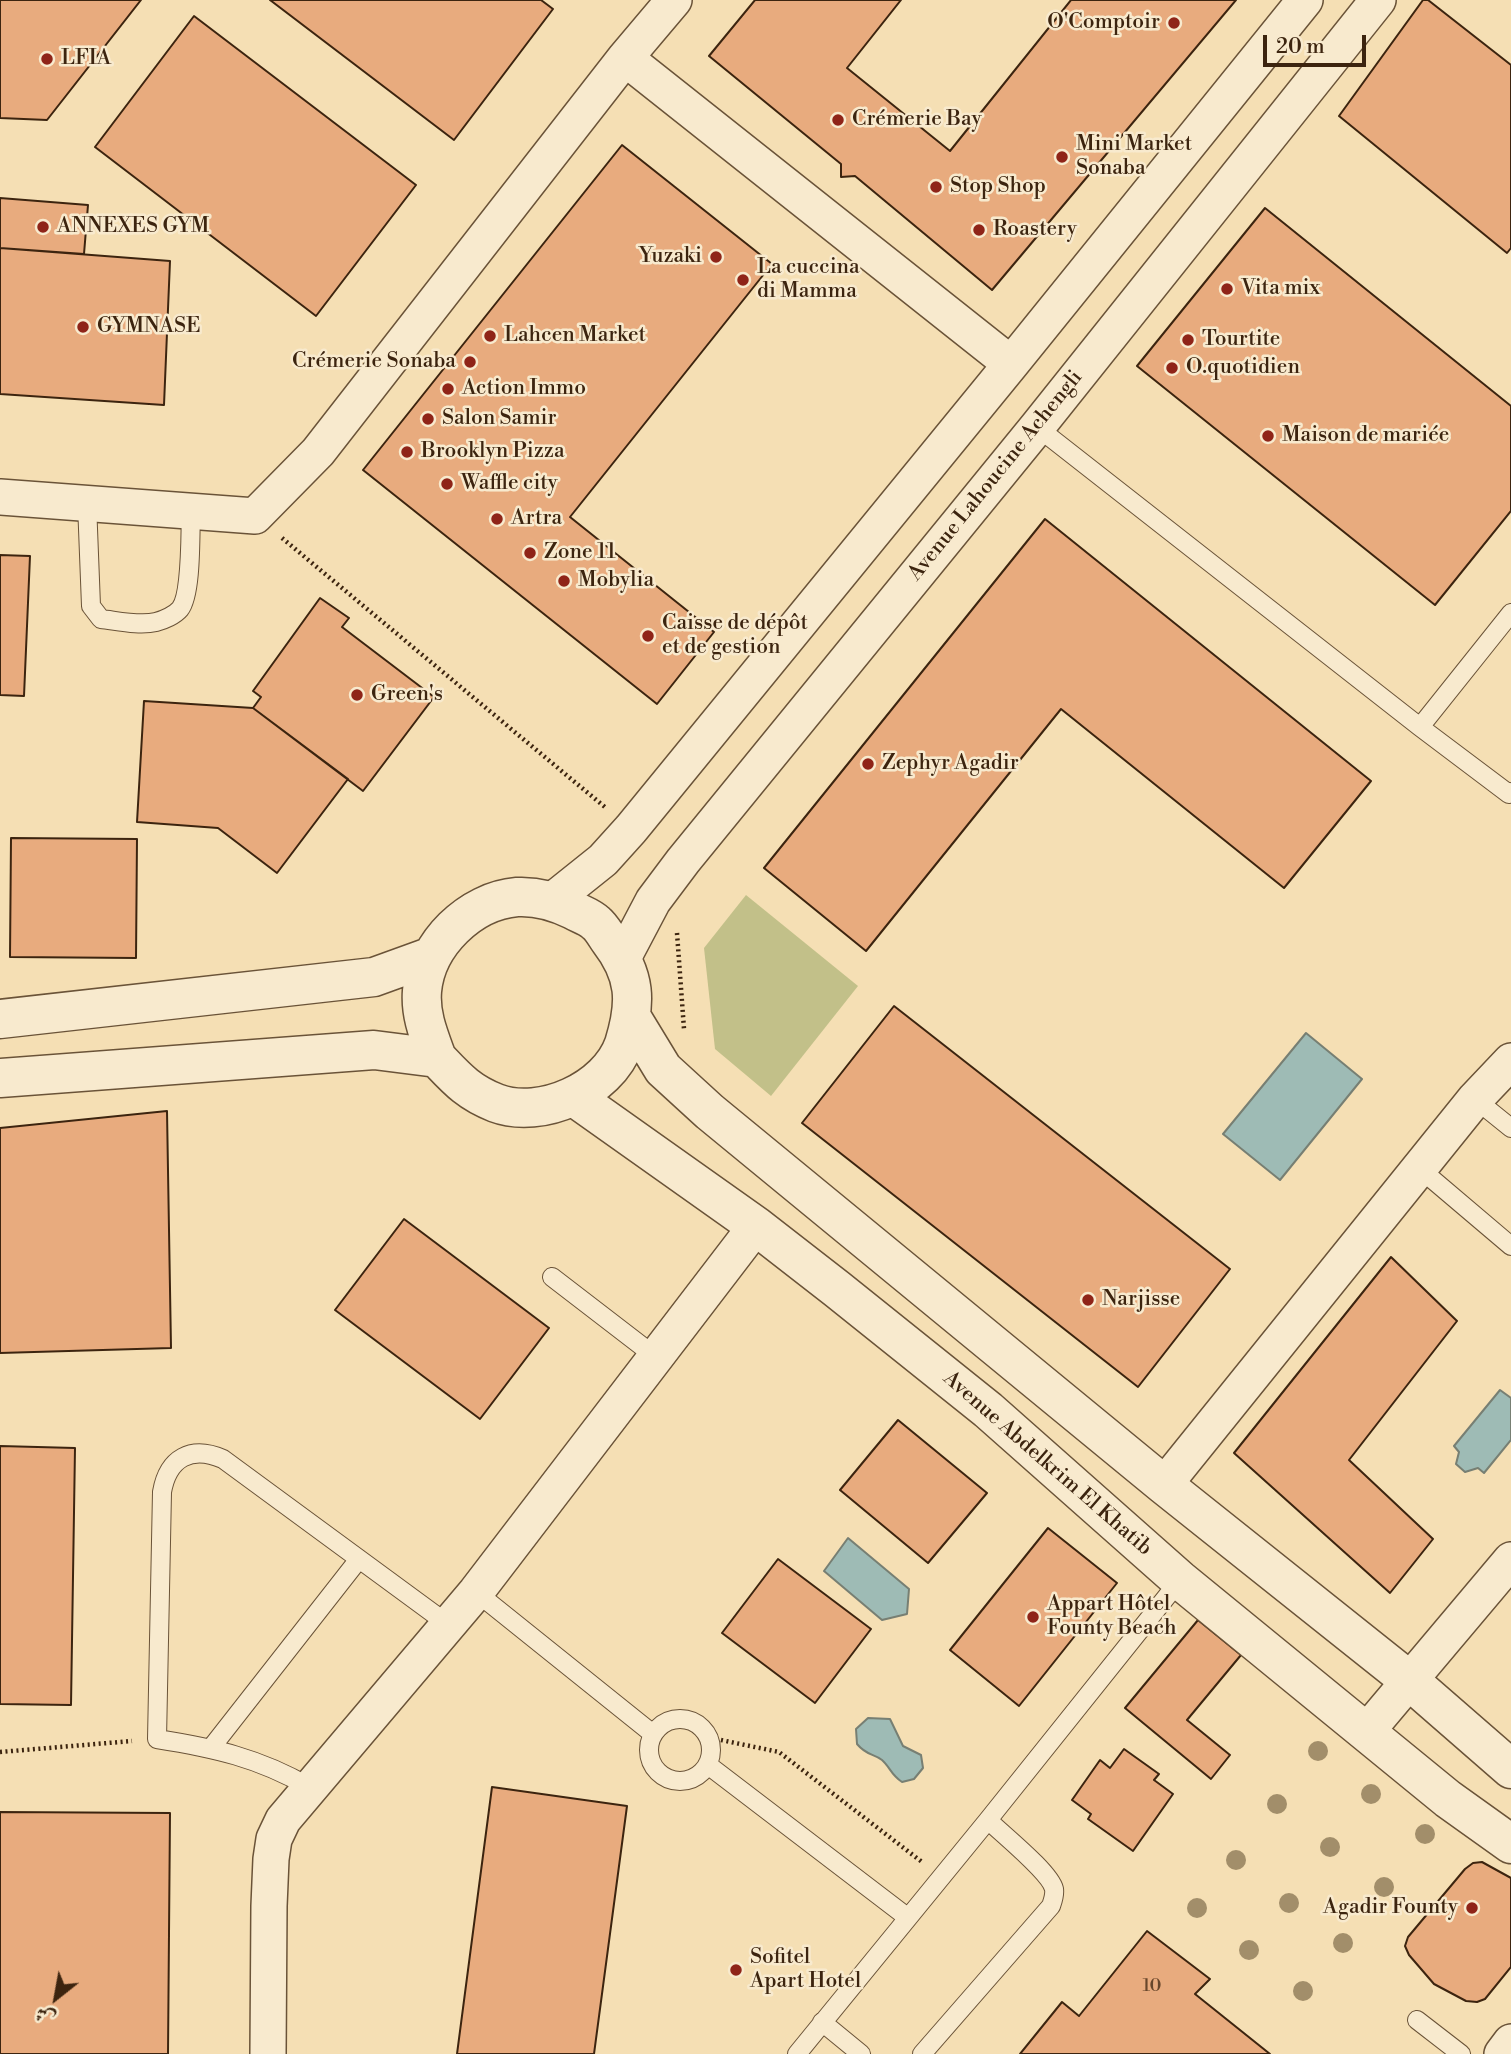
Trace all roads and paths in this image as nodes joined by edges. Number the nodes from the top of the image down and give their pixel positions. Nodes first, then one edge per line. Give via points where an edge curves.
1 (674, 0) edge
2 (1305, 0) edge
3 (1378, 0) edge
4 (625, 58) junction
5 (1012, 364) junction
6 (1037, 427) junction
7 (0, 497) edge
8 (87, 503) junction
9 (191, 511) junction
10 (255, 516) junction
11 (1511, 613) edge
12 (1420, 727) junction
13 (1511, 792) edge
14 (631, 829) junction
15 (553, 900) junction
16 (653, 901) junction
17 (432, 956) junction
18 (623, 958) junction
19 (632, 1018) junction
20 (0, 1019) edge
21 (437, 1058) junction
22 (1511, 1061) edge
23 (663, 1069) junction
24 (0, 1078) edge
25 (573, 1097) junction
26 (1475, 1099) junction
27 (1511, 1128) edge
28 (1419, 1168) junction
29 (756, 1226) junction
30 (1511, 1246) edge
31 (552, 1277) dead end
32 (656, 1357) junction
33 (1164, 1485) junction
34 (359, 1559) junction
35 (1511, 1560) edge
36 (1180, 1580) junction
37 (476, 1592) junction
38 (449, 1625) junction
39 (1410, 1681) junction
40 (1367, 1731) junction
41 (653, 1734) junction
42 (709, 1738) junction
43 (157, 1740) junction
44 (211, 1748) junction
45 (0, 1752) edge
46 (708, 1765) junction
47 (1511, 1769) edge
48 (309, 1787) junction
49 (988, 1820) junction
50 (1511, 1844) edge
51 (941, 1876) junction
52 (907, 1917) junction
53 (1416, 2020) dead end
54 (822, 2022) junction
55 (1511, 2042) edge
56 (268, 2054) edge
57 (797, 2054) edge
58 (860, 2054) edge
59 (922, 2054) edge
60 (1461, 2054) edge
61 (1502, 2054) edge

1 - 4 street
2 - 5 street
3 - 6 street, Avenue Lahoucine Achengli
4 - 5 street
4 - 10 street via 318,452
5 - 14 street
6 - 12 lane
6 - 16 street, Avenue Lahoucine Achengli
7 - 8 street
8 - 9 street
8 - 9 lane via 90,606 101,619 125,622 155,622 182,607
9 - 10 street
10 - 14 path
11 - 12 lane
12 - 13 lane
14 - 15 street via 603,860
15 - 17 street via 516,897 481,907 452,928
15 - 18 street via 597,923
16 - 18 street, Avenue Lahoucine Achengli
16 - 23 path via 674,914 677,925 684,1032
17 - 20 street via 374,977
17 - 21 street via 422,990 424,1025
18 - 19 street via 632,984
19 - 23 street
19 - 25 street via 621,1051 601,1078
21 - 24 street via 374,1050
21 - 25 street via 463,1086 498,1104 536,1108
22 - 26 street
23 - 33 street via 800,1188
25 - 29 street, Avenue Abdelkrim El Khatib
26 - 27 lane
26 - 28 street
28 - 30 lane
28 - 33 street
29 - 32 street
29 - 36 street, Avenue Abdelkrim El Khatib via 988,1410
31 - 32 lane
32 - 37 street
33 - 39 street
34 - 38 lane
34 - 43 lane via 223,1459 196,1453 172,1466 162,1492
34 - 44 lane
35 - 39 street
36 - 40 street, Avenue Abdelkrim El Khatib
36 - 49 lane
37 - 38 street
37 - 41 lane
38 - 48 street
39 - 40 street
39 - 47 street
40 - 50 street, Avenue Abdelkrim El Khatib
41 - 42 lane via 671,1720 683,1719 703,1728
41 - 46 lane via 649,1755 660,1774 671,1780 692,1780
42 - 46 lane via 712,1752
42 - 51 path via 779,1752
43 - 44 lane
43 - 45 path
44 - 48 lane via 278,1769
46 - 52 lane
48 - 56 street via 274,1839
49 - 51 lane
49 - 59 lane via 1046,1875 1053,1899
51 - 52 lane
52 - 54 lane
53 - 60 lane
54 - 57 lane
54 - 58 lane
55 - 61 street

